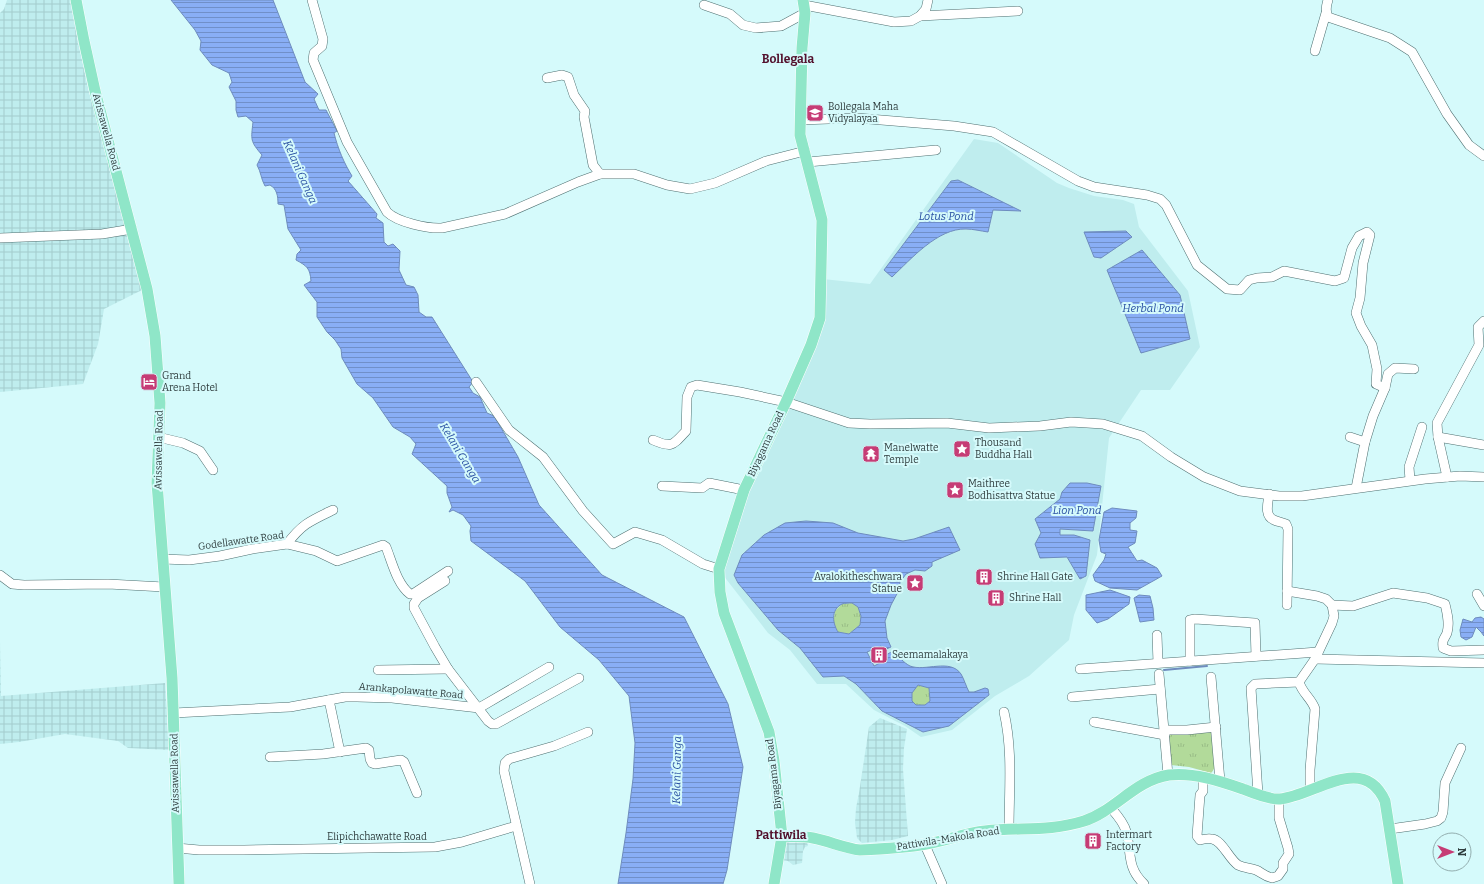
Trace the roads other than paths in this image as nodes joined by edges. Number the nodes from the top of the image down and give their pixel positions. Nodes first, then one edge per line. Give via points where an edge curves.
1 (76, 0) edge
2 (312, 0) edge
3 (928, 0) edge
4 (1328, 0) edge
5 (704, 5) dead end
6 (804, 6) edge
7 (1018, 11) dead end
8 (1326, 13) junction
9 (920, 16) junction
10 (1315, 51) dead end
11 (547, 78) dead end
12 (800, 120) junction
13 (936, 150) dead end
14 (1484, 156) edge
15 (807, 157) junction
16 (600, 174) junction
17 (132, 229) junction
18 (0, 238) edge
19 (1484, 321) edge
20 (1414, 369) dead end
21 (476, 382) dead end
22 (1386, 388) junction
23 (786, 402) junction
24 (1422, 427) dead end
25 (1350, 436) dead end
26 (158, 437) junction
27 (1438, 438) junction
28 (653, 440) dead end
29 (1365, 442) junction
30 (1484, 445) edge
31 (213, 470) dead end
32 (1484, 476) edge
33 (1447, 477) junction
34 (1410, 480) junction
35 (662, 486) dead end
36 (1356, 488) junction
37 (744, 490) junction
38 (1269, 494) junction
39 (333, 510) dead end
40 (287, 544) junction
41 (162, 559) junction
42 (719, 569) junction
43 (0, 575) edge
44 (164, 587) junction
45 (1287, 590) junction
46 (1477, 594) dead end
47 (1287, 605) dead end
48 (1332, 605) junction
49 (1484, 606) edge
50 (1157, 635) dead end
51 (1484, 650) edge
52 (1256, 656) junction
53 (1317, 656) junction
54 (1190, 661) junction
55 (1158, 663) junction
56 (1484, 663) edge
57 (549, 667) dead end
58 (448, 669) junction
59 (1080, 669) dead end
60 (378, 670) dead end
61 (1159, 674) dead end
62 (1211, 677) dead end
63 (579, 678) dead end
64 (1299, 682) junction
65 (1160, 690) junction
66 (1072, 697) dead end
67 (330, 700) junction
68 (479, 708) junction
69 (1004, 712) dead end
70 (174, 713) junction
71 (1094, 722) dead end
72 (1216, 727) junction
73 (588, 732) dead end
74 (1164, 732) junction
75 (1462, 748) dead end
76 (340, 752) junction
77 (270, 758) dead end
78 (1168, 775) junction
79 (1203, 778) junction
80 (1220, 781) junction
81 (1310, 789) junction
82 (417, 793) dead end
83 (1258, 794) junction
84 (1279, 799) junction
85 (1110, 807) junction
86 (516, 826) junction
87 (1390, 829) junction
88 (1009, 830) junction
89 (782, 836) junction
90 (925, 845) junction
91 (177, 848) junction
92 (179, 884) edge
93 (530, 884) edge
94 (774, 884) edge
95 (942, 884) edge
96 (1144, 884) edge
97 (1398, 884) edge

1 - 17 main road, Avissawella Road via 95,91
2 - 16 street via 324,39 322,46 314,52 314,63 347,142 391,216 411,223 442,228 505,214
3 - 9 street via 926,9
4 - 8 street
5 - 6 street via 730,14 744,25 756,28 781,26
6 - 9 street via 894,22 911,21
6 - 12 main road, Biyagama Road
7 - 9 street
8 - 10 street
8 - 14 street via 1328,17 1390,38 1412,52 1447,114 1469,145
11 - 16 street via 562,75 568,77 574,95 585,111 593,165
12 - 15 main road, Biyagama Road via 800,135
12 - 22 street via 857,118 993,132 1078,181 1094,187 1160,199 1166,205 1197,265 1227,289 1240,290 1249,280 1272,277 1284,271 1335,282 1344,278 1352,248 1359,236 1367,232 1370,235 1356,313 1372,345 1377,369 1376,384
13 - 15 street
15 - 16 street via 761,162 715,183 690,188 668,185 634,174
15 - 23 main road, Biyagama Road via 822,220 820,318
17 - 18 street via 102,234
17 - 26 main road, Avissawella Road via 147,289 155,336 160,403
19 - 27 street via 1478,327 1479,344 1437,423
20 - 22 street via 1395,368 1388,374
21 - 42 street via 509,430 543,456 583,512 612,544 635,532 662,540 703,564
22 - 29 street
23 - 28 street via 697,385 692,387 687,397 686,431 674,444 666,446
23 - 37 main road, Biyagama Road
23 - 38 street via 849,423 947,423 989,428 1071,422 1103,424 1142,436 1204,477 1240,491
24 - 34 street via 1409,467
25 - 29 street
26 - 31 street via 183,443 200,451
26 - 41 main road, Avissawella Road via 157,483
27 - 30 street
27 - 33 street
29 - 36 street
32 - 33 street
33 - 34 street
34 - 36 street
35 - 37 street via 702,488 709,483
36 - 38 street via 1302,496
37 - 42 main road, Biyagama Road
38 - 45 street via 1269,516 1284,522 1288,528
39 - 40 street via 297,530
40 - 41 street, Godellawatte Road via 189,560
40 - 58 street, Godellawatte Road via 316,551 337,561 383,545 396,574 410,594 448,575 414,604 434,648
41 - 44 main road, Avissawella Road
42 - 89 main road, Biyagama Road via 724,613 769,732
43 - 44 street via 12,584 24,585 108,584
44 - 70 main road, Avissawella Road
45 - 47 street
45 - 48 street via 1317,596 1326,599
46 - 49 street
48 - 51 street via 1354,606 1393,593 1427,598 1444,604 1448,618 1447,633 1442,641 1443,648 1451,651
48 - 53 street via 1332,623
50 - 55 street
52 - 53 street
52 - 54 street
52 - 54 street via 1255,623 1195,619 1190,620
53 - 56 street
53 - 64 street
54 - 55 street
55 - 59 street
57 - 68 street
58 - 60 street
58 - 68 street
61 - 65 street
62 - 72 street
63 - 68 street via 496,724 488,721
64 - 81 street via 1315,709
64 - 83 street via 1255,684 1251,688
65 - 66 street
65 - 74 street
67 - 68 street, Arankapolawatte Road via 345,697 376,697
67 - 70 street, Arankapolawatte Road via 290,707
67 - 76 street
69 - 88 street via 1010,753
70 - 91 main road, Avissawella Road
71 - 74 street
72 - 74 street
72 - 80 street
73 - 86 street via 554,746 509,759 505,763 504,771
74 - 78 street
75 - 87 street via 1445,784 1441,818 1425,824
76 - 77 street
76 - 82 street via 366,748 369,750 372,763 401,760
78 - 79 main road, Pattiwila-Makola Road
78 - 85 main road, Pattiwila-Makola Road via 1128,793
79 - 80 main road, Pattiwila-Makola Road
79 - 84 street via 1197,836 1200,840 1219,841 1237,864 1272,878 1278,876 1283,869 1283,863 1289,854 1279,818
80 - 83 main road, Pattiwila-Makola Road
81 - 84 main road, Pattiwila-Makola Road
81 - 87 main road, Pattiwila-Makola Road via 1331,781 1355,778 1375,785 1385,801
83 - 84 main road, Pattiwila-Makola Road
85 - 88 main road, Pattiwila-Makola Road via 1086,820 1066,826
85 - 96 street via 1126,831 1132,867 1136,877
86 - 91 street, Elipichchawatte Road via 435,847 244,850
86 - 93 street
87 - 97 main road, Pattiwila-Makola Road
88 - 90 main road, Pattiwila-Makola Road via 985,831
89 - 90 main road, Pattiwila-Makola Road via 811,838 860,850
89 - 94 main road, Biyagama Road
90 - 95 street
91 - 92 main road, Avissawella Road

